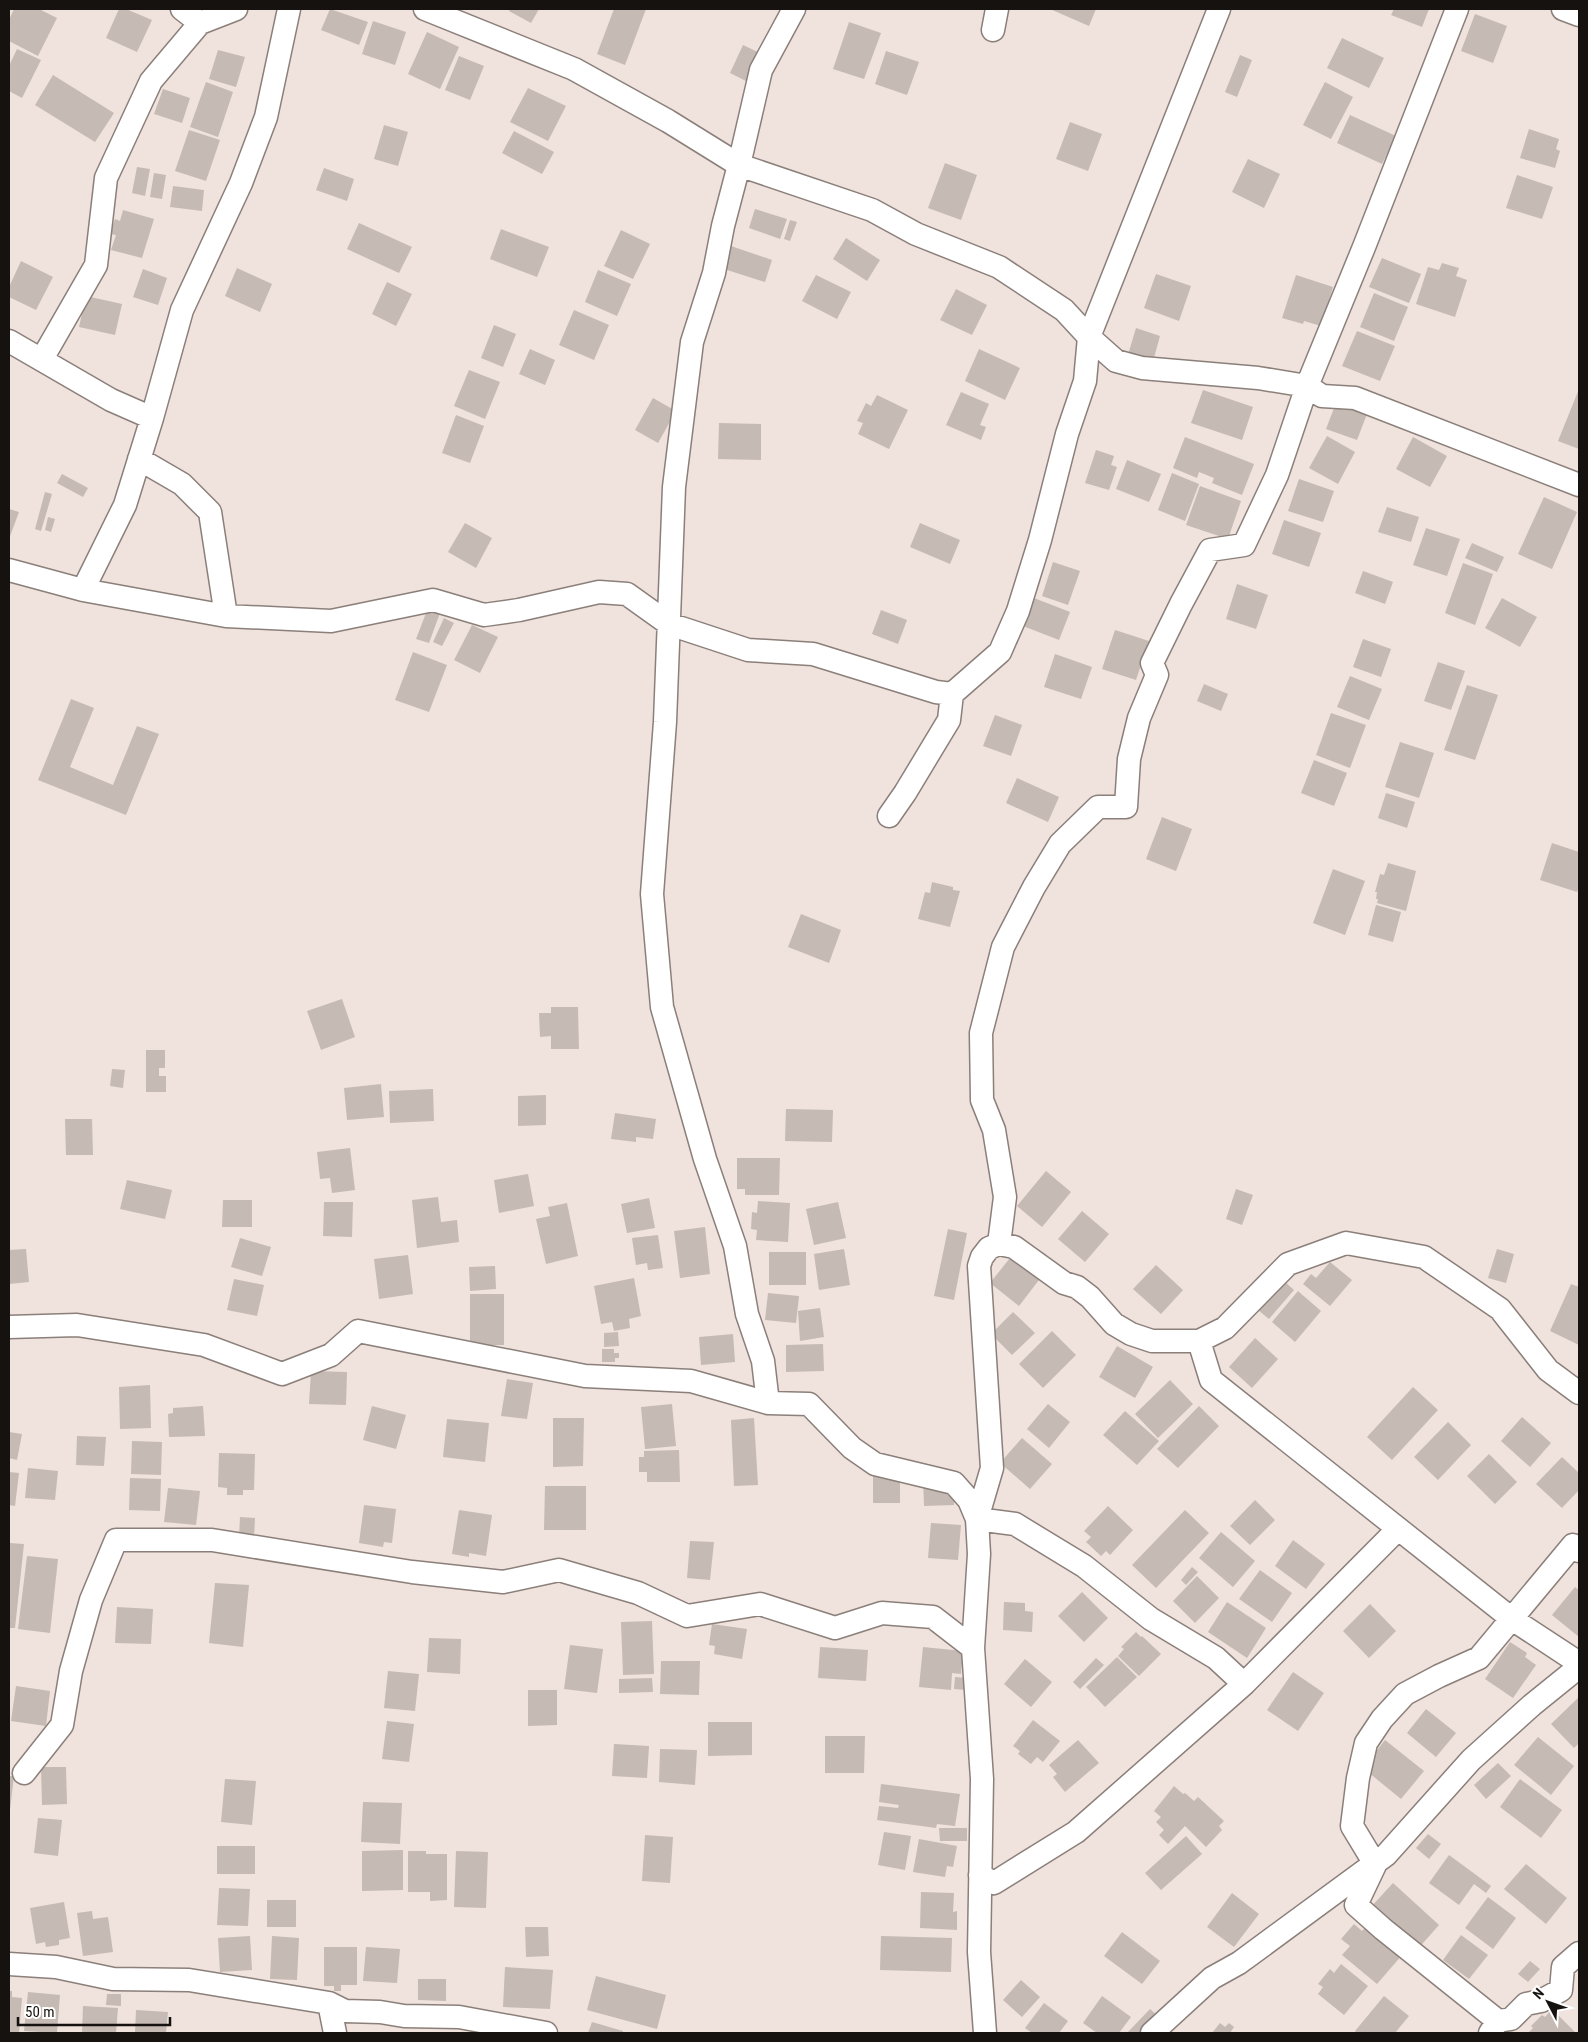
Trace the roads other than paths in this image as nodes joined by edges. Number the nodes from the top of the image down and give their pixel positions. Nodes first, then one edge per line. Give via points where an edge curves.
1 (182, 9) edge
2 (236, 9) edge
3 (289, 9) edge
4 (426, 9) edge
5 (794, 9) edge
6 (1219, 9) edge
7 (1457, 9) edge
8 (1563, 9) edge
9 (1579, 15) edge
10 (200, 23) junction
11 (739, 165) junction
12 (1089, 338) junction
13 (9, 341) edge
14 (42, 359) junction
15 (1307, 386) junction
16 (152, 418) junction
17 (139, 459) junction
18 (1579, 485) edge
19 (9, 570) edge
20 (83, 590) junction
21 (226, 616) junction
22 (669, 624) junction
23 (952, 694) junction
24 (889, 816) dead end
25 (998, 1244) junction
26 (9, 1327) edge
27 (1199, 1342) junction
28 (1579, 1393) edge
29 (768, 1403) junction
30 (976, 1519) junction
31 (1398, 1529) junction
32 (1579, 1551) edge
33 (1512, 1619) junction
34 (973, 1648) junction
35 (1579, 1663) edge
36 (1579, 1667) edge
37 (1244, 1684) junction
38 (24, 1773) dead end
39 (1375, 1864) junction
40 (980, 1875) junction
41 (1579, 1953) edge
42 (9, 1964) edge
43 (328, 2003) junction
44 (1494, 2027) edge
45 (335, 2033) edge
46 (546, 2033) edge
47 (986, 2033) edge
48 (1152, 2033) edge

1 - 10 street
2 - 10 street
3 - 16 street via 266,117 182,310
4 - 11 street via 574,69
5 - 11 street via 762,70
6 - 12 street
7 - 15 street
8 - 9 street
10 - 14 street via 151,81 106,178 96,265
11 - 12 street via 872,210 916,234 999,267 1064,310
11 - 22 street via 714,273 692,342 674,487
12 - 15 street via 1116,361 1142,368 1248,377
12 - 23 street via 1085,381 1018,611 1000,652
13 - 14 street
14 - 16 street via 111,400
15 - 18 street via 1322,396 1355,398
15 - 25 street via 1277,475 1244,545 1210,550 1152,663 1157,674 1139,718 1129,759 1126,807 1098,807 1060,844 1004,947 981,1033 982,1100 994,1130 1005,1197
16 - 17 street
17 - 20 street via 125,505
17 - 21 street via 182,484 210,512
19 - 20 street
20 - 21 street
21 - 22 street via 331,621 433,600 484,614 520,610 599,592 627,594
22 - 23 street via 748,650 813,654 936,692
22 - 29 street via 652,894 662,1007 705,1159 735,1246 747,1314 763,1361
23 - 24 street via 949,720
25 - 27 street via 1014,1247 1064,1284 1077,1287 1114,1324 1131,1334 1152,1341
25 - 30 street via 989,1248 979,1266 992,1468
26 - 29 street via 77,1326 204,1346 282,1374 332,1355 358,1331 585,1376 691,1381
27 - 28 street via 1225,1328 1288,1264 1346,1243 1424,1257 1500,1309 1548,1370
27 - 31 street via 1211,1380
29 - 30 street via 809,1404 852,1448 875,1464 954,1483 969,1500
30 - 34 street via 978,1554
30 - 37 street via 1015,1524 1084,1566 1151,1619 1216,1658
31 - 33 street
31 - 37 street
32 - 33 street via 1573,1545
33 - 35 street
33 - 39 street via 1480,1658 1405,1694 1366,1743 1352,1826
34 - 38 street via 933,1617 882,1613 834,1628 760,1604 687,1616 638,1593 559,1570 503,1582 412,1572 212,1540 116,1540 91,1600 71,1671 62,1725
34 - 40 street via 982,1779
36 - 39 street via 1471,1760 1402,1839
37 - 40 street via 1076,1832 994,1884
39 - 44 street via 1356,1906
39 - 48 street via 1239,1963 1212,1978
40 - 47 street via 979,1952
41 - 44 street via 1563,1966 1561,1990 1541,2001 1526,2004 1511,2019
42 - 43 street via 56,1967 113,1979 189,1980
43 - 45 street
43 - 46 street via 345,2011 459,2018

